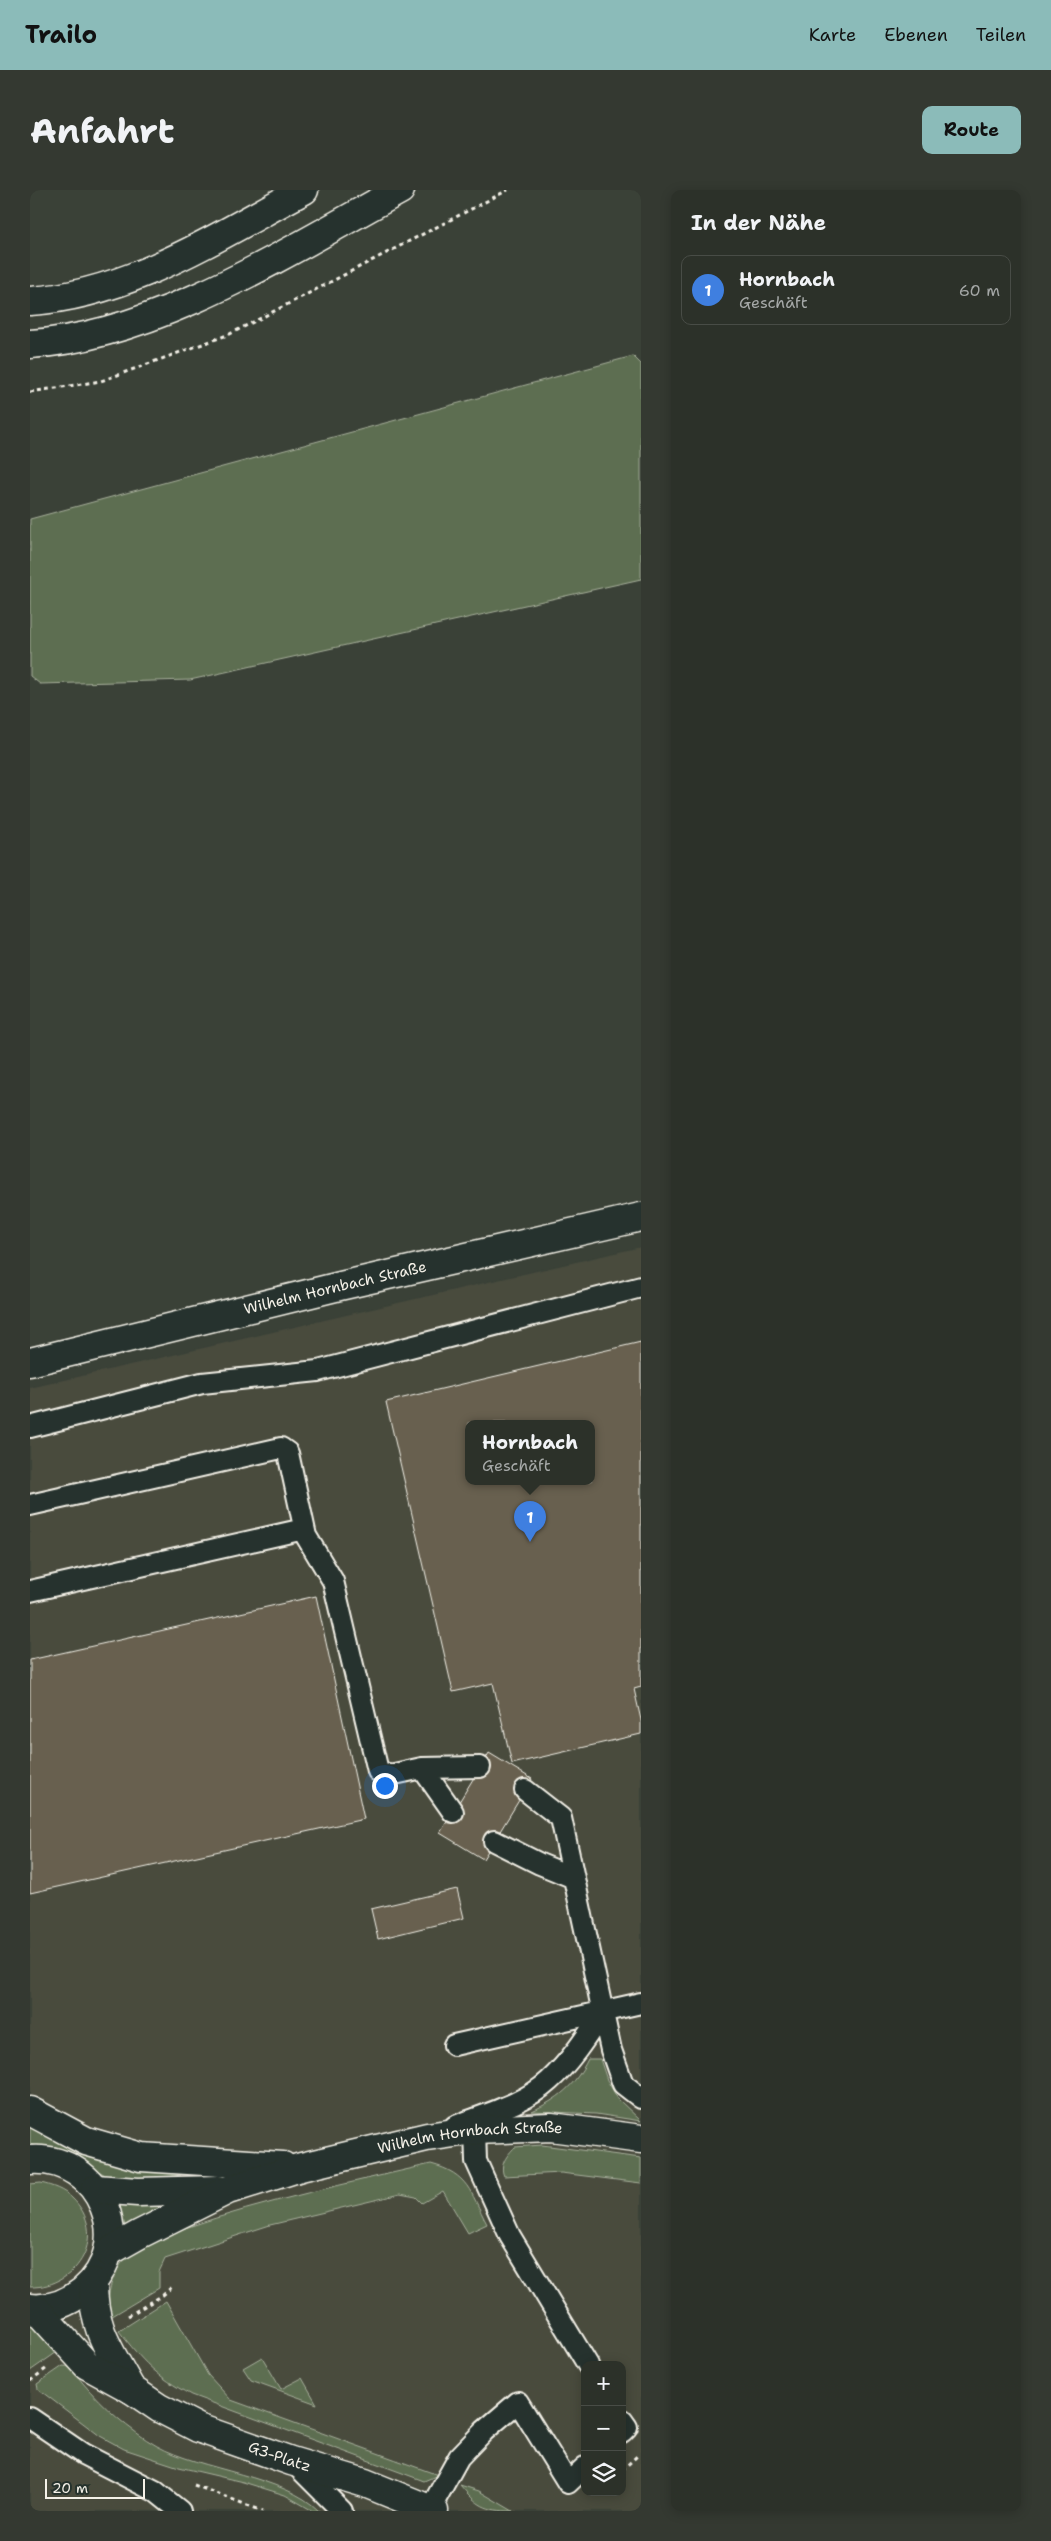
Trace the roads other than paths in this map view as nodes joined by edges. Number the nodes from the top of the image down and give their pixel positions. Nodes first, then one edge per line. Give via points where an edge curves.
1 (304, 190) edge
2 (400, 190) edge
3 (30, 301) edge
4 (30, 344) edge
5 (641, 1217) edge
6 (641, 1287) edge
7 (30, 1362) edge
8 (30, 1426) edge
9 (30, 1505) edge
10 (304, 1529) junction
11 (30, 1591) edge
12 (480, 1767) dead end
13 (422, 1768) junction
14 (525, 1790) dead end
15 (453, 1812) dead end
16 (494, 1841) dead end
17 (574, 1878) junction
18 (641, 2003) edge
19 (603, 2012) junction
20 (454, 2045) dead end
21 (641, 2098) edge
22 (30, 2111) edge
23 (475, 2130) junction
24 (427, 2137) junction
25 (641, 2139) edge
26 (31, 2160) edge
27 (302, 2167) junction
28 (95, 2189) junction
29 (228, 2190) junction
30 (108, 2252) junction
31 (93, 2282) junction
32 (33, 2308) edge
33 (586, 2361) edge
34 (132, 2389) junction
35 (30, 2418) edge
36 (291, 2461) junction
37 (581, 2471) edge
38 (431, 2510) edge
39 (180, 2511) edge
40 (342, 2511) edge

1 - 3 main road via 154,268 108,285
2 - 4 main road via 261,266 160,312 102,331
5 - 7 main road, Wilhelm Hornbach Straße
6 - 8 lane via 318,1371 202,1383
9 - 10 lane via 281,1448 288,1453
10 - 11 lane
10 - 13 lane via 333,1581 376,1767 380,1773 390,1774
12 - 13 lane
13 - 15 lane
14 - 17 lane via 562,1818
16 - 17 lane
17 - 19 lane
18 - 19 lane
19 - 20 lane
19 - 21 lane via 623,2084
19 - 24 lane via 578,2050 548,2083 517,2101
22 - 27 main road, Wilhelm Hornbach Straße via 86,2141 141,2157
23 - 24 main road, Wilhelm Hornbach Straße
23 - 25 main road, Wilhelm Hornbach Straße via 551,2127
23 - 33 lane via 476,2162 510,2236
24 - 27 main road, Wilhelm Hornbach Straße
26 - 28 main road via 67,2167 83,2176
27 - 29 main road, Wilhelm Hornbach Straße
28 - 29 main road, Wilhelm Hornbach Straße via 138,2192
28 - 30 main road via 107,2212 110,2230
29 - 30 main road, Wilhelm Hornbach Straße
30 - 31 main road
31 - 32 main road via 76,2297 59,2305
31 - 34 main road, G3-Platz via 93,2301 100,2333
32 - 34 main road, G3-Platz via 87,2365
34 - 36 main road, G3-Platz via 159,2408 198,2428
35 - 39 lane via 84,2454 154,2491
36 - 38 main road, G3-Platz via 365,2483
36 - 40 lane
37 - 38 lane via 568,2483 518,2402 460,2456

